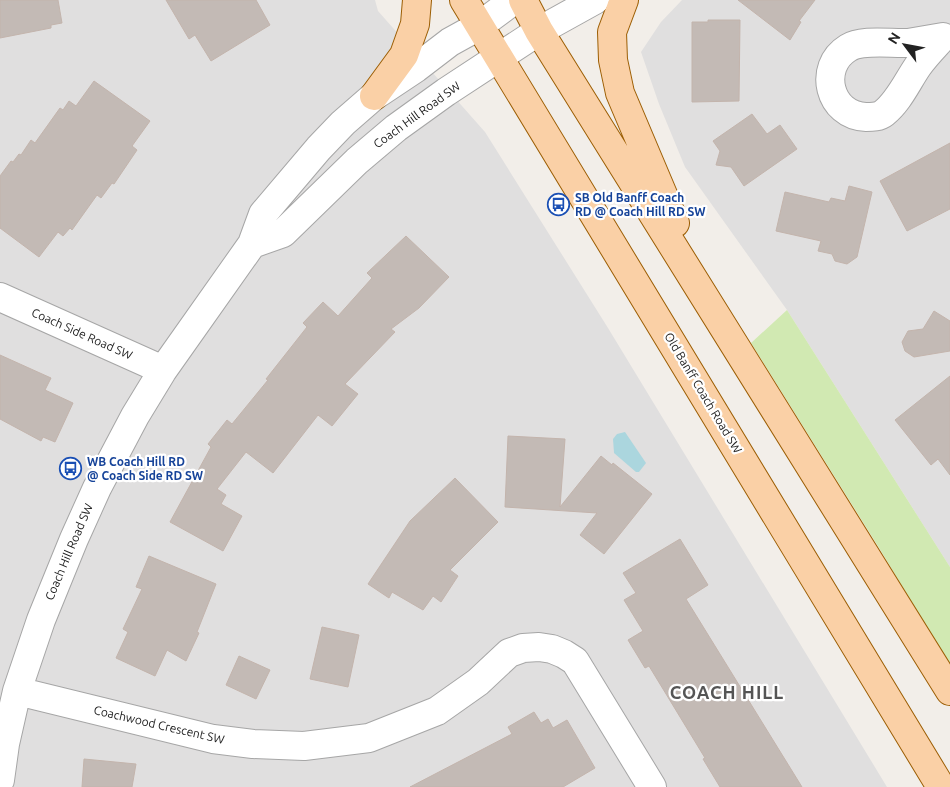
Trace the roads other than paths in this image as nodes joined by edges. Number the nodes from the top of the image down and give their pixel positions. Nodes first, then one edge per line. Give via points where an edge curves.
1 (417, 0) edge
2 (464, 0) edge
3 (514, 0) edge
4 (523, 0) edge
5 (595, 0) edge
6 (624, 0) edge
7 (479, 26) junction
8 (539, 31) junction
9 (499, 58) junction
10 (374, 96) junction
11 (252, 244) junction
12 (0, 297) edge
13 (706, 298) junction
14 (164, 370) junction
15 (17, 691) junction
16 (950, 691) edge
17 (0, 780) edge
18 (652, 787) edge
19 (941, 787) edge

1 - 10 main road via 415,24 404,55
2 - 7 main road, Old Banff Coach Road SW
3 - 7 street, Coach Hill Road SW
4 - 8 main road
5 - 8 street, Coach Hill Road SW
6 - 13 main road via 612,32 613,60 620,94
7 - 9 main road, Old Banff Coach Road SW
7 - 10 street, Coach Hill Road SW via 450,42
8 - 9 street, Coach Hill Road SW
8 - 13 main road
9 - 11 street, Coach Hill Road SW via 396,128 283,233
9 - 19 main road, Old Banff Coach Road SW
10 - 11 street, Coach Hill Road SW via 344,123 276,198 264,214
11 - 14 street, Coach Hill Road SW
12 - 14 street, Coach Side Road SW
13 - 16 main road
14 - 15 street, Coach Hill Road SW via 96,488 41,620
15 - 17 street, Coach Hill Road SW
15 - 18 street, Coachwood Crescent SW via 213,739 304,746 368,738 437,711 478,682 509,653 539,647 558,651 575,661

